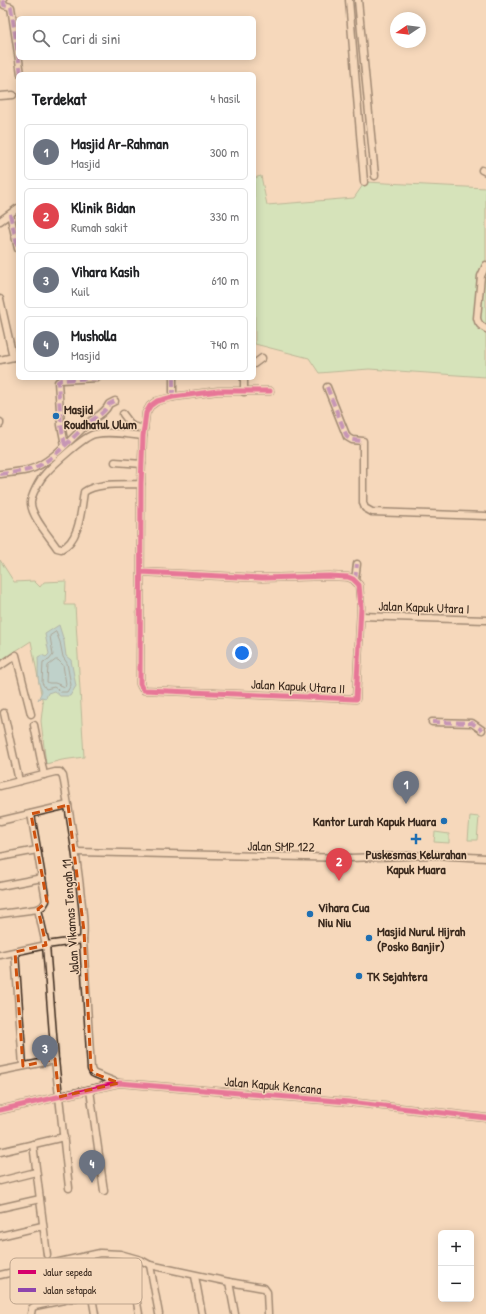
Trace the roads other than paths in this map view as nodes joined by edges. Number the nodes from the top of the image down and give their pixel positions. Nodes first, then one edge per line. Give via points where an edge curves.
1 (3, 0) edge
2 (349, 0) edge
3 (358, 0) edge
4 (16, 44) edge
5 (18, 60) edge
6 (20, 72) edge
7 (13, 95) dead end
8 (0, 96) edge
9 (375, 176) dead end
10 (364, 182) dead end
11 (16, 210) edge
12 (10, 214) junction
13 (0, 221) edge
14 (16, 240) edge
15 (486, 265) edge
16 (484, 273) edge
17 (0, 299) edge
18 (486, 329) edge
19 (16, 357) edge
20 (262, 358) dead end
21 (0, 360) edge
22 (256, 362) edge
23 (61, 380) edge
24 (173, 380) edge
25 (244, 380) edge
26 (328, 387) dead end
27 (270, 391) dead end
28 (244, 392) junction
29 (173, 397) junction
30 (115, 401) dead end
31 (123, 414) dead end
32 (143, 433) junction
33 (65, 445) junction
34 (115, 462) dead end
35 (142, 464) junction
36 (0, 474) edge
37 (142, 484) junction
38 (486, 516) edge
39 (357, 564) dead end
40 (141, 572) junction
41 (355, 580) junction
42 (363, 616) junction
43 (486, 620) edge
44 (0, 666) edge
45 (4, 713) dead end
46 (30, 714) dead end
47 (432, 722) dead end
48 (34, 725) dead end
49 (482, 730) dead end
50 (44, 775) junction
51 (19, 781) junction
52 (0, 786) edge
53 (68, 805) junction
54 (31, 814) junction
55 (0, 821) edge
56 (37, 850) junction
57 (76, 852) junction
58 (0, 857) edge
59 (486, 858) edge
60 (42, 878) junction
61 (0, 886) edge
62 (38, 909) junction
63 (0, 914) edge
64 (83, 940) junction
65 (46, 945) junction
66 (15, 952) junction
67 (0, 955) edge
68 (55, 1060) junction
69 (23, 1066) junction
70 (0, 1071) edge
71 (119, 1083) junction
72 (90, 1090) junction
73 (59, 1096) junction
74 (0, 1110) edge
75 (486, 1118) edge
76 (64, 1137) junction
77 (33, 1144) junction
78 (0, 1152) edge
79 (36, 1172) junction
80 (0, 1181) edge
81 (69, 1188) dead end
82 (104, 1191) dead end
83 (40, 1200) junction
84 (0, 1208) edge
85 (42, 1226) junction
86 (0, 1236) edge
87 (47, 1255) dead end
88 (129, 1257) joint
89 (76, 1258) edge
90 (133, 1258) edge
91 (142, 1261) edge
92 (150, 1265) junction
93 (10, 1272) edge
94 (0, 1274) edge
95 (195, 1276) junction
96 (229, 1282) junction
97 (45, 1304) edge
98 (93, 1304) edge
99 (137, 1304) edge
100 (31, 1314) edge
101 (95, 1314) edge
102 (139, 1314) edge
103 (159, 1314) edge
104 (202, 1314) edge
105 (235, 1314) edge
106 (268, 1314) edge

1 - 4 street via 4,5 11,7
2 - 10 street
3 - 9 street
5 - 6 street
7 - 8 street
11 - 12 street
12 - 13 street
12 - 14 street
15 - 16 street
16 - 18 street via 479,292 477,318 480,325
17 - 19 street
19 - 21 street
20 - 22 street
23 - 33 street via 58,382
24 - 29 street
25 - 28 street
26 - 38 street via 347,437 363,441 363,503 370,511
27 - 28 street, Jalan Kapuk Utara II
28 - 29 street, Jalan Kapuk Utara II via 218,391
29 - 32 street, Jalan Kapuk Utara II via 157,401 150,406 144,417
30 - 33 street
31 - 32 street via 132,426
32 - 35 street, Jalan Kapuk Utara II
32 - 37 street via 95,433 80,442 44,475 31,499 31,504 36,518 57,548 61,549 71,542 75,535 84,492 104,485
33 - 36 street via 52,457 30,470
34 - 35 street
35 - 37 street, Jalan Kapuk Utara II
37 - 40 street, Jalan Kapuk Utara II
39 - 41 street
40 - 41 street via 262,578 329,576
40 - 42 street, Jalan Kapuk Utara II via 140,684 144,690 356,699
41 - 42 street, Jalan Kapuk Utara II via 359,586
42 - 43 street, Jalan Kapuk Utara I
44 - 46 street via 16,655
45 - 51 street
47 - 49 street via 472,723
48 - 50 street
50 - 51 street, Jalan Vikamas Tengah 11
50 - 53 street, Jalan Vikamas Tengah 11 via 60,772
51 - 52 street, Jalan Vikamas Tengah 11
53 - 54 street
53 - 57 street, Jalan Vikamas Tengah 11
54 - 55 street
54 - 56 street
56 - 58 street
56 - 60 street
57 - 59 street, Jalan SMP 122 via 350,858 434,855
57 - 64 street, Jalan Vikamas Tengah 11
60 - 61 street
60 - 62 street via 46,901
62 - 63 street
62 - 65 street
64 - 65 street
64 - 71 street, Jalan Vikamas Tengah 11 via 91,1069 93,1073
65 - 66 street
65 - 68 street
66 - 67 street
66 - 69 street
68 - 69 street
68 - 73 street
69 - 70 street
71 - 72 street, Jalan Kapuk Kencana
71 - 75 street, Jalan Kapuk Kencana via 349,1102
72 - 73 street, Jalan Kapuk Kencana
72 - 82 street
73 - 74 street, Jalan Kapuk Kencana
73 - 76 street
76 - 77 street
76 - 81 street
77 - 78 street
77 - 79 street
79 - 80 street
79 - 83 street
83 - 84 street
83 - 85 street
85 - 86 street
85 - 87 street
88 - 89 street via 100,1253
88 - 90 street
91 - 92 street
92 - 95 street
92 - 103 street
93 - 94 street
95 - 96 street
95 - 104 street
96 - 105 street
96 - 106 street via 264,1288
97 - 100 street via 32,1308
98 - 101 street
99 - 102 street

